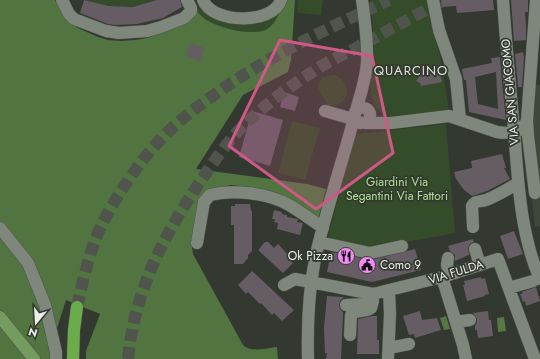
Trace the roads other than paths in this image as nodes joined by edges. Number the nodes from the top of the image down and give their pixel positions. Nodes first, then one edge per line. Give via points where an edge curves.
1 (62, 0) edge
2 (187, 0) edge
3 (203, 0) edge
4 (281, 0) edge
5 (362, 0) edge
6 (433, 0) edge
7 (503, 0) edge
8 (536, 0) edge
9 (325, 111) dead end
10 (361, 117) junction
11 (460, 119) junction
12 (527, 120) junction
13 (514, 132) junction
14 (518, 184) junction
15 (535, 193) dead end
16 (473, 227) dead end
17 (0, 228) edge
18 (323, 228) junction
19 (319, 242) junction
20 (197, 243) dead end
21 (402, 246) dead end
22 (476, 249) dead end
23 (448, 258) dead end
24 (480, 265) junction
25 (445, 276) junction
26 (536, 280) edge
27 (310, 282) junction
28 (509, 282) junction
29 (284, 285) dead end
30 (389, 291) junction
31 (369, 294) junction
32 (346, 305) dead end
33 (77, 307) tunnel mouth
34 (0, 317) edge
35 (470, 320) dead end
36 (455, 328) junction
37 (350, 335) dead end
38 (409, 344) dead end
39 (389, 354) edge
40 (468, 358) edge
41 (34, 359) edge
42 (56, 359) edge
43 (73, 359) edge
44 (308, 359) edge
45 (535, 359) edge

1 - 2 street via 74,19 106,31 119,32 147,31 184,18 191,11
3 - 4 street via 216,14 244,18 258,17 272,11
5 - 10 street via 367,48
6 - 11 street via 439,30 456,79
7 - 13 street, VIA SAN GIACOMO
8 - 12 street
9 - 10 street
10 - 11 street via 391,123 446,116
10 - 18 street via 346,147
11 - 13 street via 505,134
12 - 13 street via 524,127
12 - 15 street
13 - 14 street, VIA SAN GIACOMO
14 - 16 street via 473,204
14 - 26 street, VIA SAN GIACOMO
17 - 42 street via 28,263 45,305
18 - 19 street
18 - 20 street via 274,198 258,194 217,193 210,195 204,202
19 - 21 street via 370,253
19 - 27 street
22 - 24 street
23 - 25 street
24 - 25 street, VIA FULDA
24 - 28 street, VIA FULDA via 502,258
25 - 30 street, VIA FULDA
25 - 36 street
26 - 28 street
27 - 29 street, VIA FULDA via 295,279
27 - 31 street, VIA FULDA
27 - 44 street
28 - 45 street, VIA FULDA
30 - 31 street, VIA FULDA
30 - 39 street
31 - 32 street via 365,304
31 - 37 street via 373,301 371,308 355,312 351,316
33 - 43 highway
34 - 41 main road
35 - 36 street
36 - 40 street
38 - 39 street

